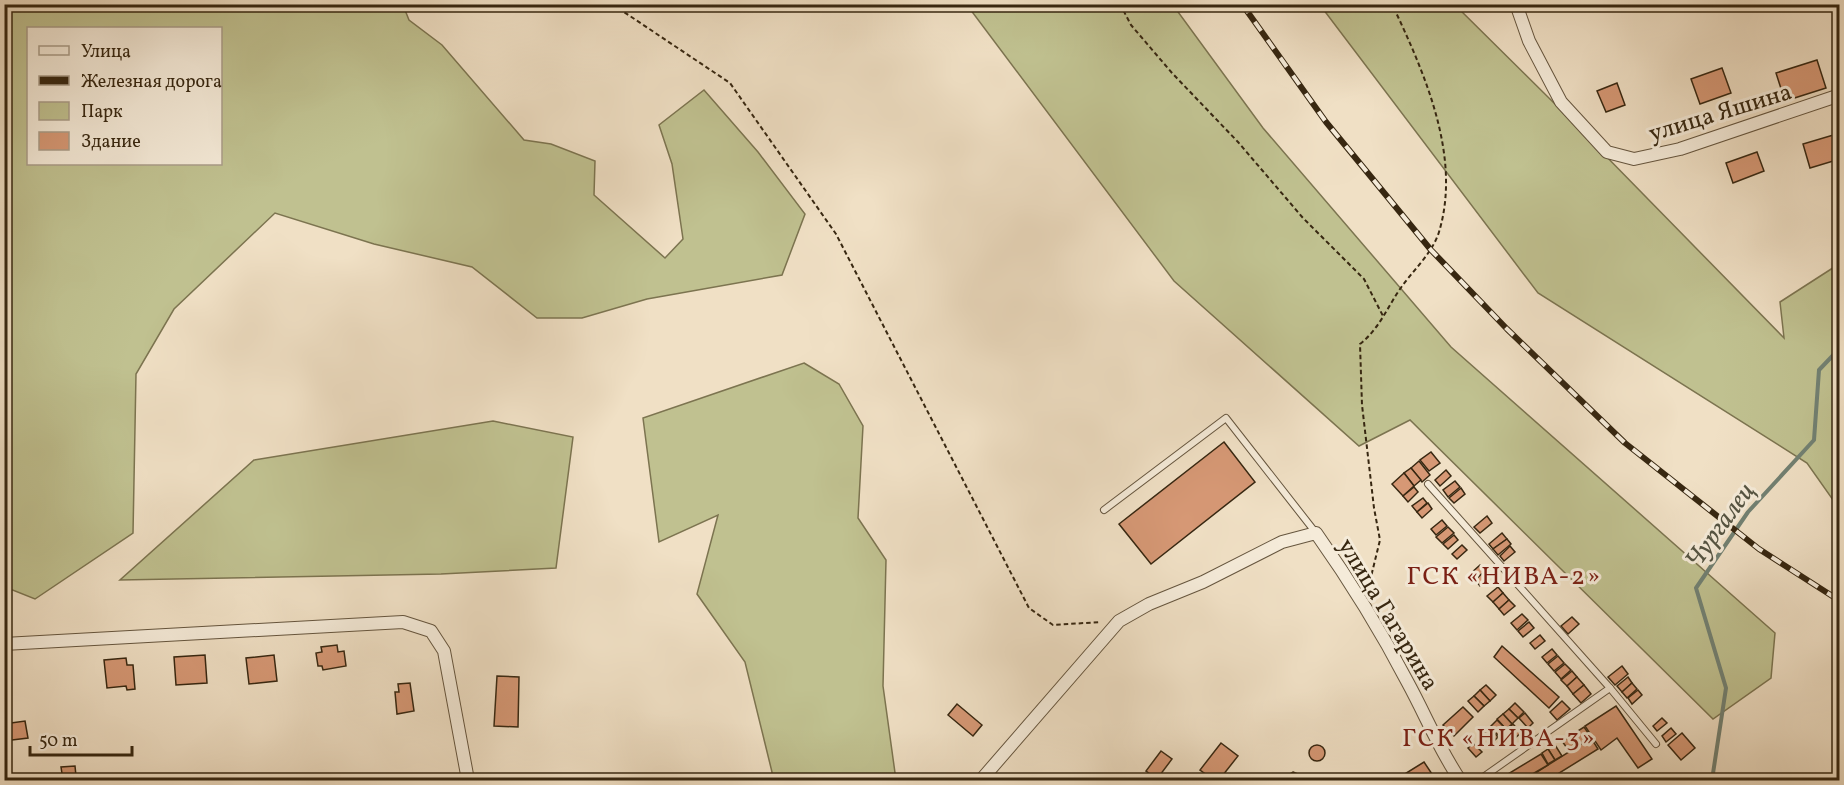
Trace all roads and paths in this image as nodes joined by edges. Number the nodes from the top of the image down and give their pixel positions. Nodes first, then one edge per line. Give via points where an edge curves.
1 (612, 4) edge
2 (1120, 4) edge
3 (1392, 4) edge
4 (1516, 4) edge
5 (1839, 95) edge
6 (1383, 316) junction
7 (1428, 484) dead end
8 (1104, 510) dead end
9 (1316, 533) junction
10 (1361, 600) junction
11 (1119, 621) junction
12 (4, 644) edge
13 (1610, 688) junction
14 (1656, 744) dead end
15 (468, 780) edge
16 (981, 780) edge
17 (1460, 780) edge
18 (1479, 780) edge

1 - 11 path via 729,83 836,234 1029,608 1053,625
2 - 6 path via 1131,25 1172,73 1303,218 1364,279
3 - 6 path via 1435,105 1446,176 1439,232 1431,250 1409,275
4 - 5 street, улица Яшина via 1529,41 1562,102 1607,152 1634,159 1680,149
6 - 10 path via 1373,334 1360,344 1362,405 1380,540 1370,584
7 - 13 lane
8 - 9 lane via 1226,418
9 - 10 street, улица Гагарина
9 - 11 street via 1282,542
10 - 17 street, улица Гагарина via 1441,752
11 - 16 street
12 - 15 street via 403,622 431,632 444,651
13 - 14 lane
13 - 18 lane

